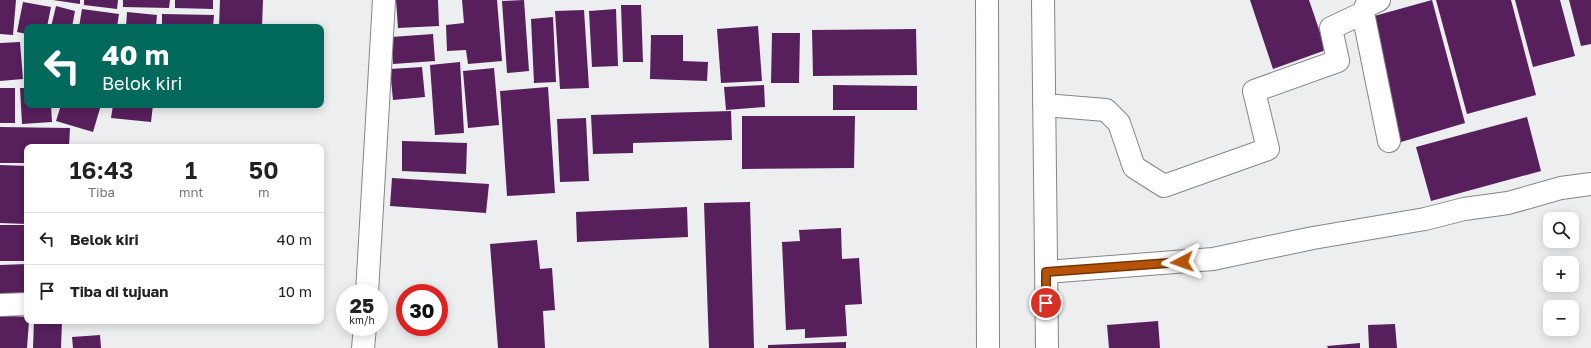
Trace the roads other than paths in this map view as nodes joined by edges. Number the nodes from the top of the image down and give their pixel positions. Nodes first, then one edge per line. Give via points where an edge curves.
1 (384, 0) edge
2 (987, 0) edge
3 (1043, 0) edge
4 (1371, 7) edge
5 (1044, 105) junction
6 (1389, 141) dead end
7 (1591, 184) edge
8 (1046, 272) junction
9 (368, 284) edge
10 (24, 304) edge
11 (0, 305) edge
12 (364, 336) edge
13 (363, 348) edge
14 (988, 348) edge
15 (1047, 348) edge

1 - 9 street
2 - 14 street
3 - 5 street
4 - 5 street via 1331,28 1338,61 1254,90 1268,149 1164,186 1134,167 1119,123 1106,110
4 - 6 street
5 - 8 street
7 - 8 street via 1562,188 1508,203 1313,238 1213,260
8 - 15 street
10 - 11 street
12 - 13 street

